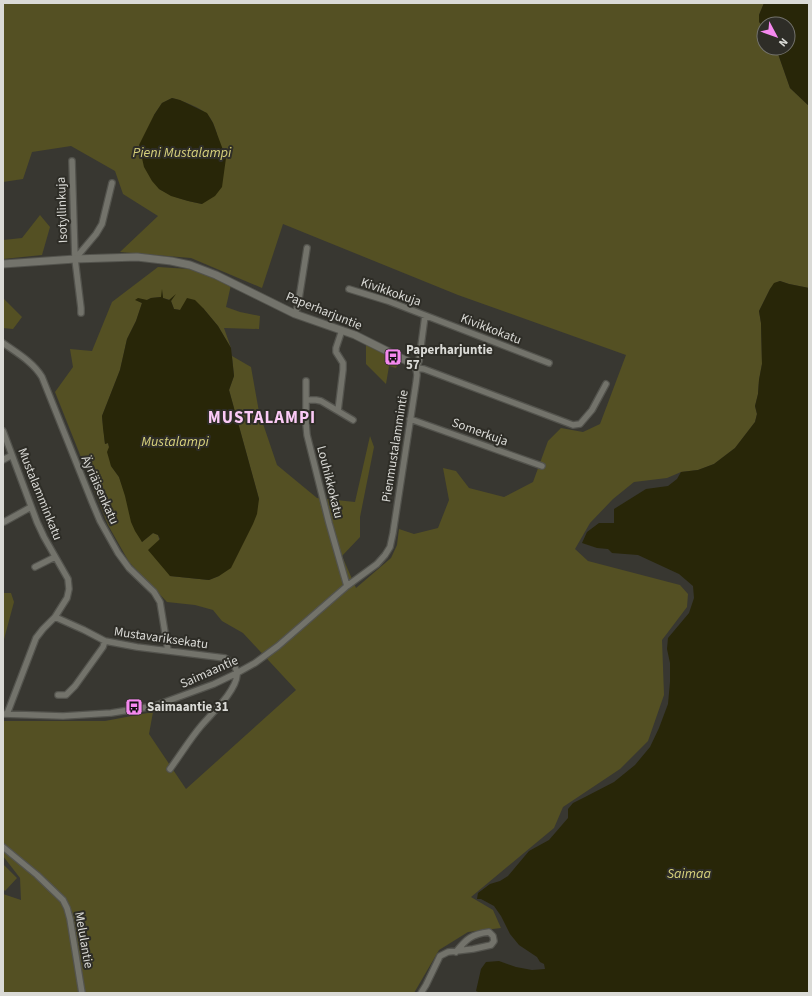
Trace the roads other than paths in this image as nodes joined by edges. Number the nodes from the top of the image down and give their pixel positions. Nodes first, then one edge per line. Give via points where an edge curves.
1 (72, 161) dead end
2 (112, 183) dead end
3 (307, 248) dead end
4 (75, 259) junction
5 (3, 264) edge
6 (349, 289) dead end
7 (81, 313) dead end
8 (295, 314) junction
9 (425, 316) junction
10 (342, 330) junction
11 (3, 343) edge
12 (549, 362) dead end
13 (416, 368) junction
14 (306, 381) dead end
15 (606, 384) dead end
16 (306, 400) junction
17 (338, 411) junction
18 (410, 419) junction
19 (353, 420) dead end
20 (3, 431) edge
21 (12, 455) junction
22 (3, 460) edge
23 (542, 466) dead end
24 (31, 507) junction
25 (4, 522) edge
26 (385, 555) joint
27 (55, 557) junction
28 (35, 567) dead end
29 (347, 586) junction
30 (55, 617) junction
31 (105, 641) junction
32 (168, 651) junction
33 (237, 673) junction
34 (58, 695) dead end
35 (5, 714) edge
36 (170, 769) dead end
37 (3, 846) edge
38 (456, 952) junction
39 (82, 993) edge
40 (422, 993) edge

1 - 4 street, Isotyllinkuja
2 - 4 street via 102,224
3 - 8 street
4 - 5 street, Paperharjuntie
4 - 7 street, Isotyllinkuja
4 - 8 street, Paperharjuntie via 137,257 190,265
6 - 9 street, Kivikkokuja
8 - 10 street, Paperharjuntie
9 - 12 street, Kivikkokatu
9 - 13 street, Pienmustalammintie
10 - 13 street, Paperharjuntie via 382,348
10 - 17 street via 336,348 343,362
11 - 32 street, Äyriäisenkatu via 22,356 42,377 100,521 129,568 154,592 160,602
13 - 15 street, Paperharjuntie via 573,425 580,424 592,410
13 - 18 street, Pienmustalammintie
14 - 16 street, Louhikkokatu
16 - 17 street via 321,401
16 - 29 street, Louhikkokatu via 307,435
17 - 19 street
18 - 23 street, Somerkuja
18 - 26 street, Pienmustalammintie via 393,533
20 - 21 street, Mustalamminkatu
21 - 22 street
21 - 24 street, Mustalamminkatu
24 - 25 street
24 - 27 street, Mustalamminkatu
26 - 29 street, Saimaantie
27 - 28 street
27 - 30 street, Mustalamminkatu via 68,579 70,589
29 - 33 street, Saimaantie via 278,646
30 - 31 street, Mustavariksekatu
30 - 35 street, Mustalamminkatu via 36,638
31 - 32 street, Mustavariksekatu
31 - 34 street via 75,686 66,695
32 - 33 street, Mustavariksekatu via 225,658 230,661
33 - 35 street, Saimaantie via 173,700 138,709 63,716
33 - 36 street via 231,690
37 - 39 street, Melulantie via 63,900 70,919
38 - 38 street via 479,933 489,932 493,936 492,945
38 - 40 street via 440,956

